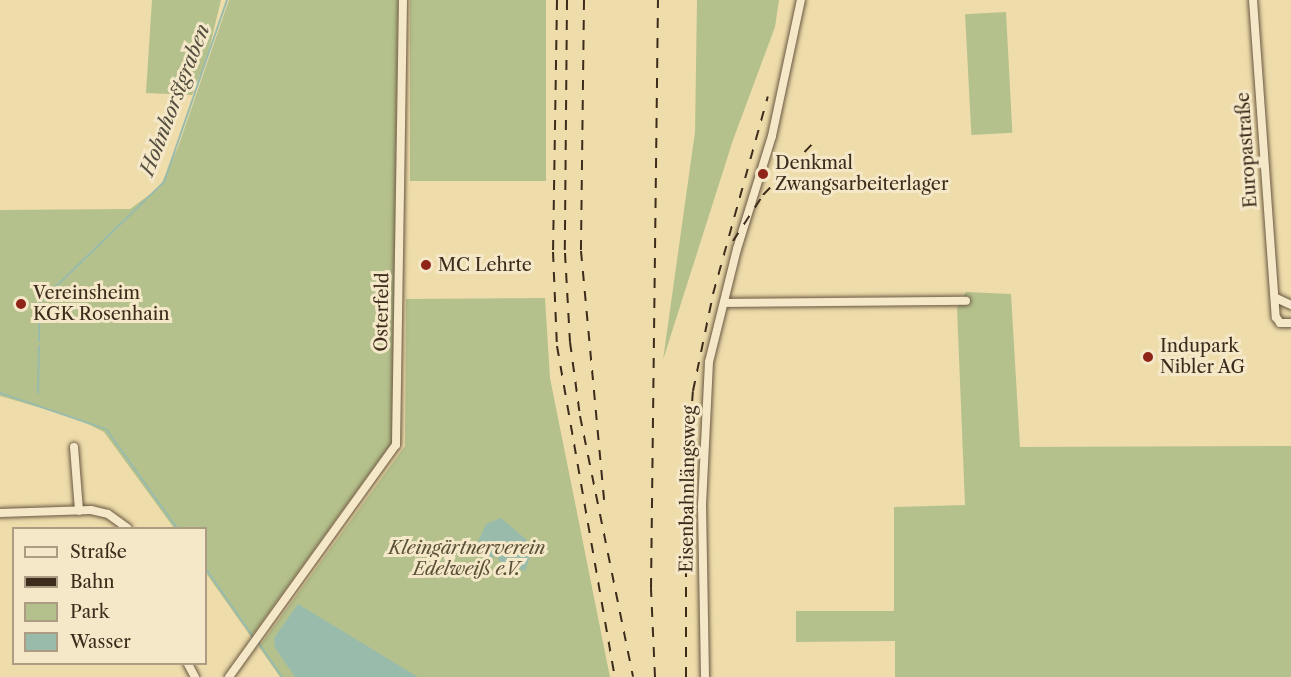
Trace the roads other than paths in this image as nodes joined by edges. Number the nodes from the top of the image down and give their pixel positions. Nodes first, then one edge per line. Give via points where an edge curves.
1 (403, 0) edge
2 (801, 0) edge
3 (1253, 0) edge
4 (1276, 298) junction
5 (966, 301) dead end
6 (724, 303) junction
7 (1291, 305) edge
8 (1291, 323) edge
9 (74, 447) dead end
10 (79, 511) junction
11 (0, 513) edge
12 (125, 527) edge
13 (229, 677) edge
14 (705, 677) edge

1 - 13 street, Osterfeld via 396,445
2 - 6 street, Eisenbahnlängsweg via 772,136
3 - 4 street, Europastraße
4 - 7 street
4 - 8 street, Europastraße via 1276,317 1280,323
5 - 6 street
6 - 14 street, Eisenbahnlängsweg via 709,362 703,448
9 - 10 street
10 - 11 street
10 - 12 street via 108,514

